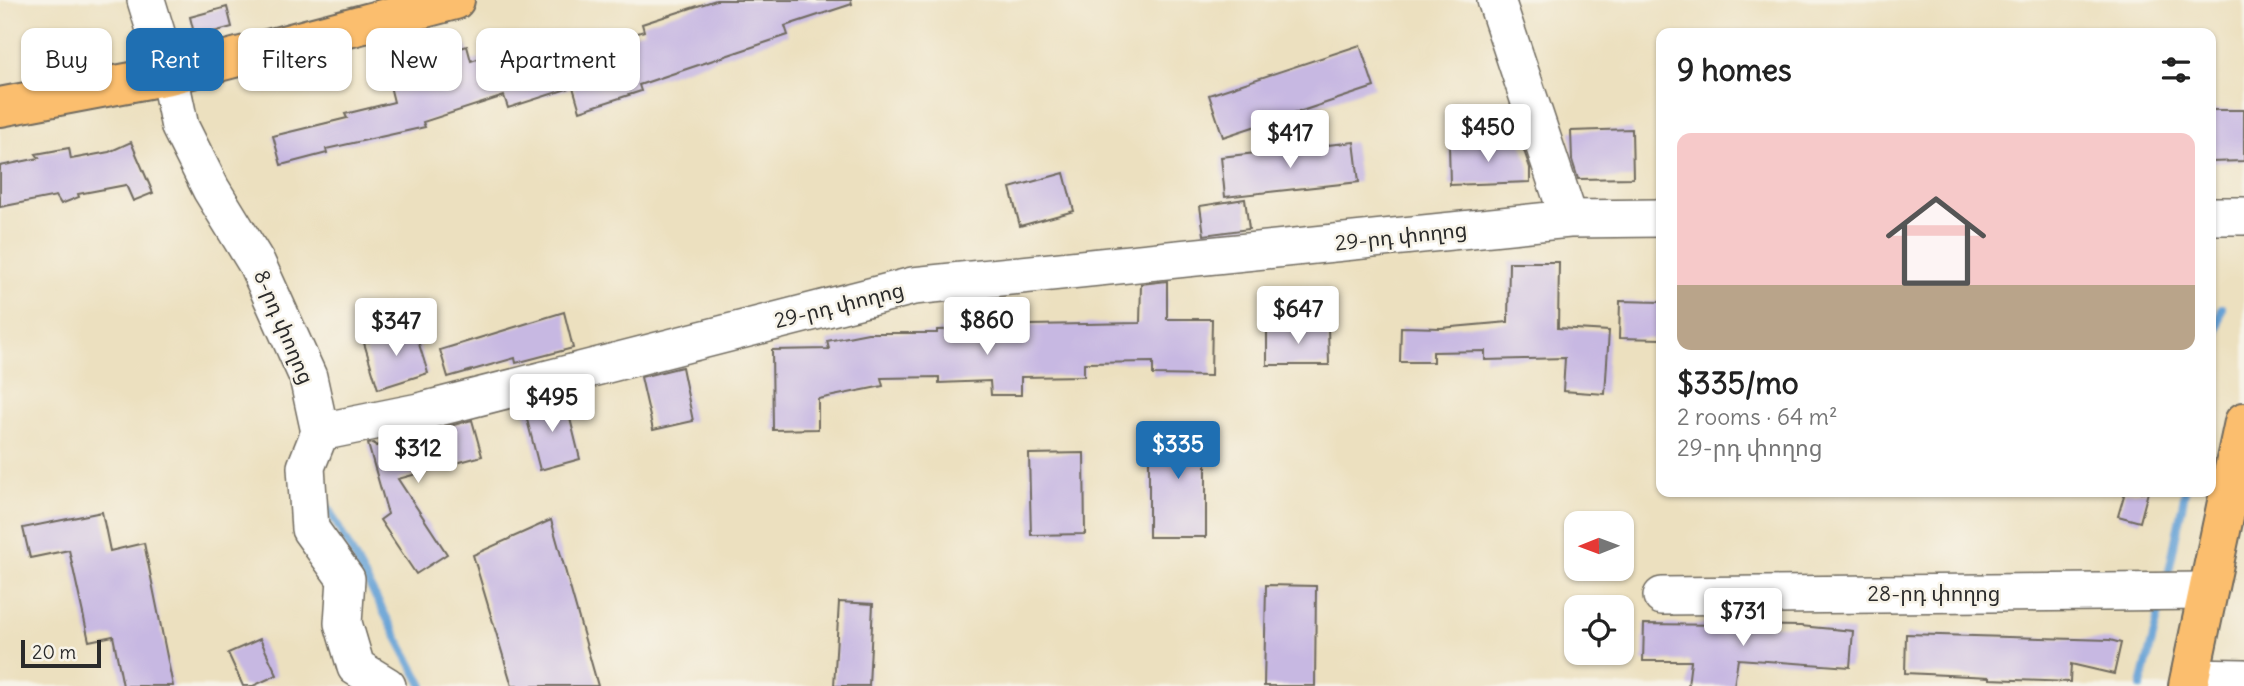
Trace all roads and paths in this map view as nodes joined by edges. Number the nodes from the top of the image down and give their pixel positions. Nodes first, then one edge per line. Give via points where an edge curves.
1 (146, 0) edge
2 (455, 0) edge
3 (1496, 0) edge
4 (155, 28) edge
5 (224, 61) edge
6 (126, 83) edge
7 (172, 91) edge
8 (0, 107) edge
9 (2216, 216) edge
10 (2244, 216) edge
11 (1656, 218) edge
12 (1569, 219) junction
13 (2244, 422) edge
14 (320, 432) junction
15 (2207, 591) junction
16 (1662, 596) dead end
17 (344, 677) edge
18 (2244, 678) edge
19 (2189, 681) edge
20 (387, 686) edge

1 - 4 street, 8-րդ փողոց
2 - 5 main road
3 - 12 street
6 - 8 main road
7 - 14 street, 8-րդ փողոց via 180,127 257,264 308,377
9 - 10 street
11 - 12 street, 29-րդ փողոց
12 - 14 street, 29-րդ փողոց via 913,286 419,412
13 - 15 main road
14 - 17 street via 306,467 310,529 346,579
15 - 16 street, 28-րդ փողոց
15 - 19 main road
17 - 20 street
18 - 19 street

